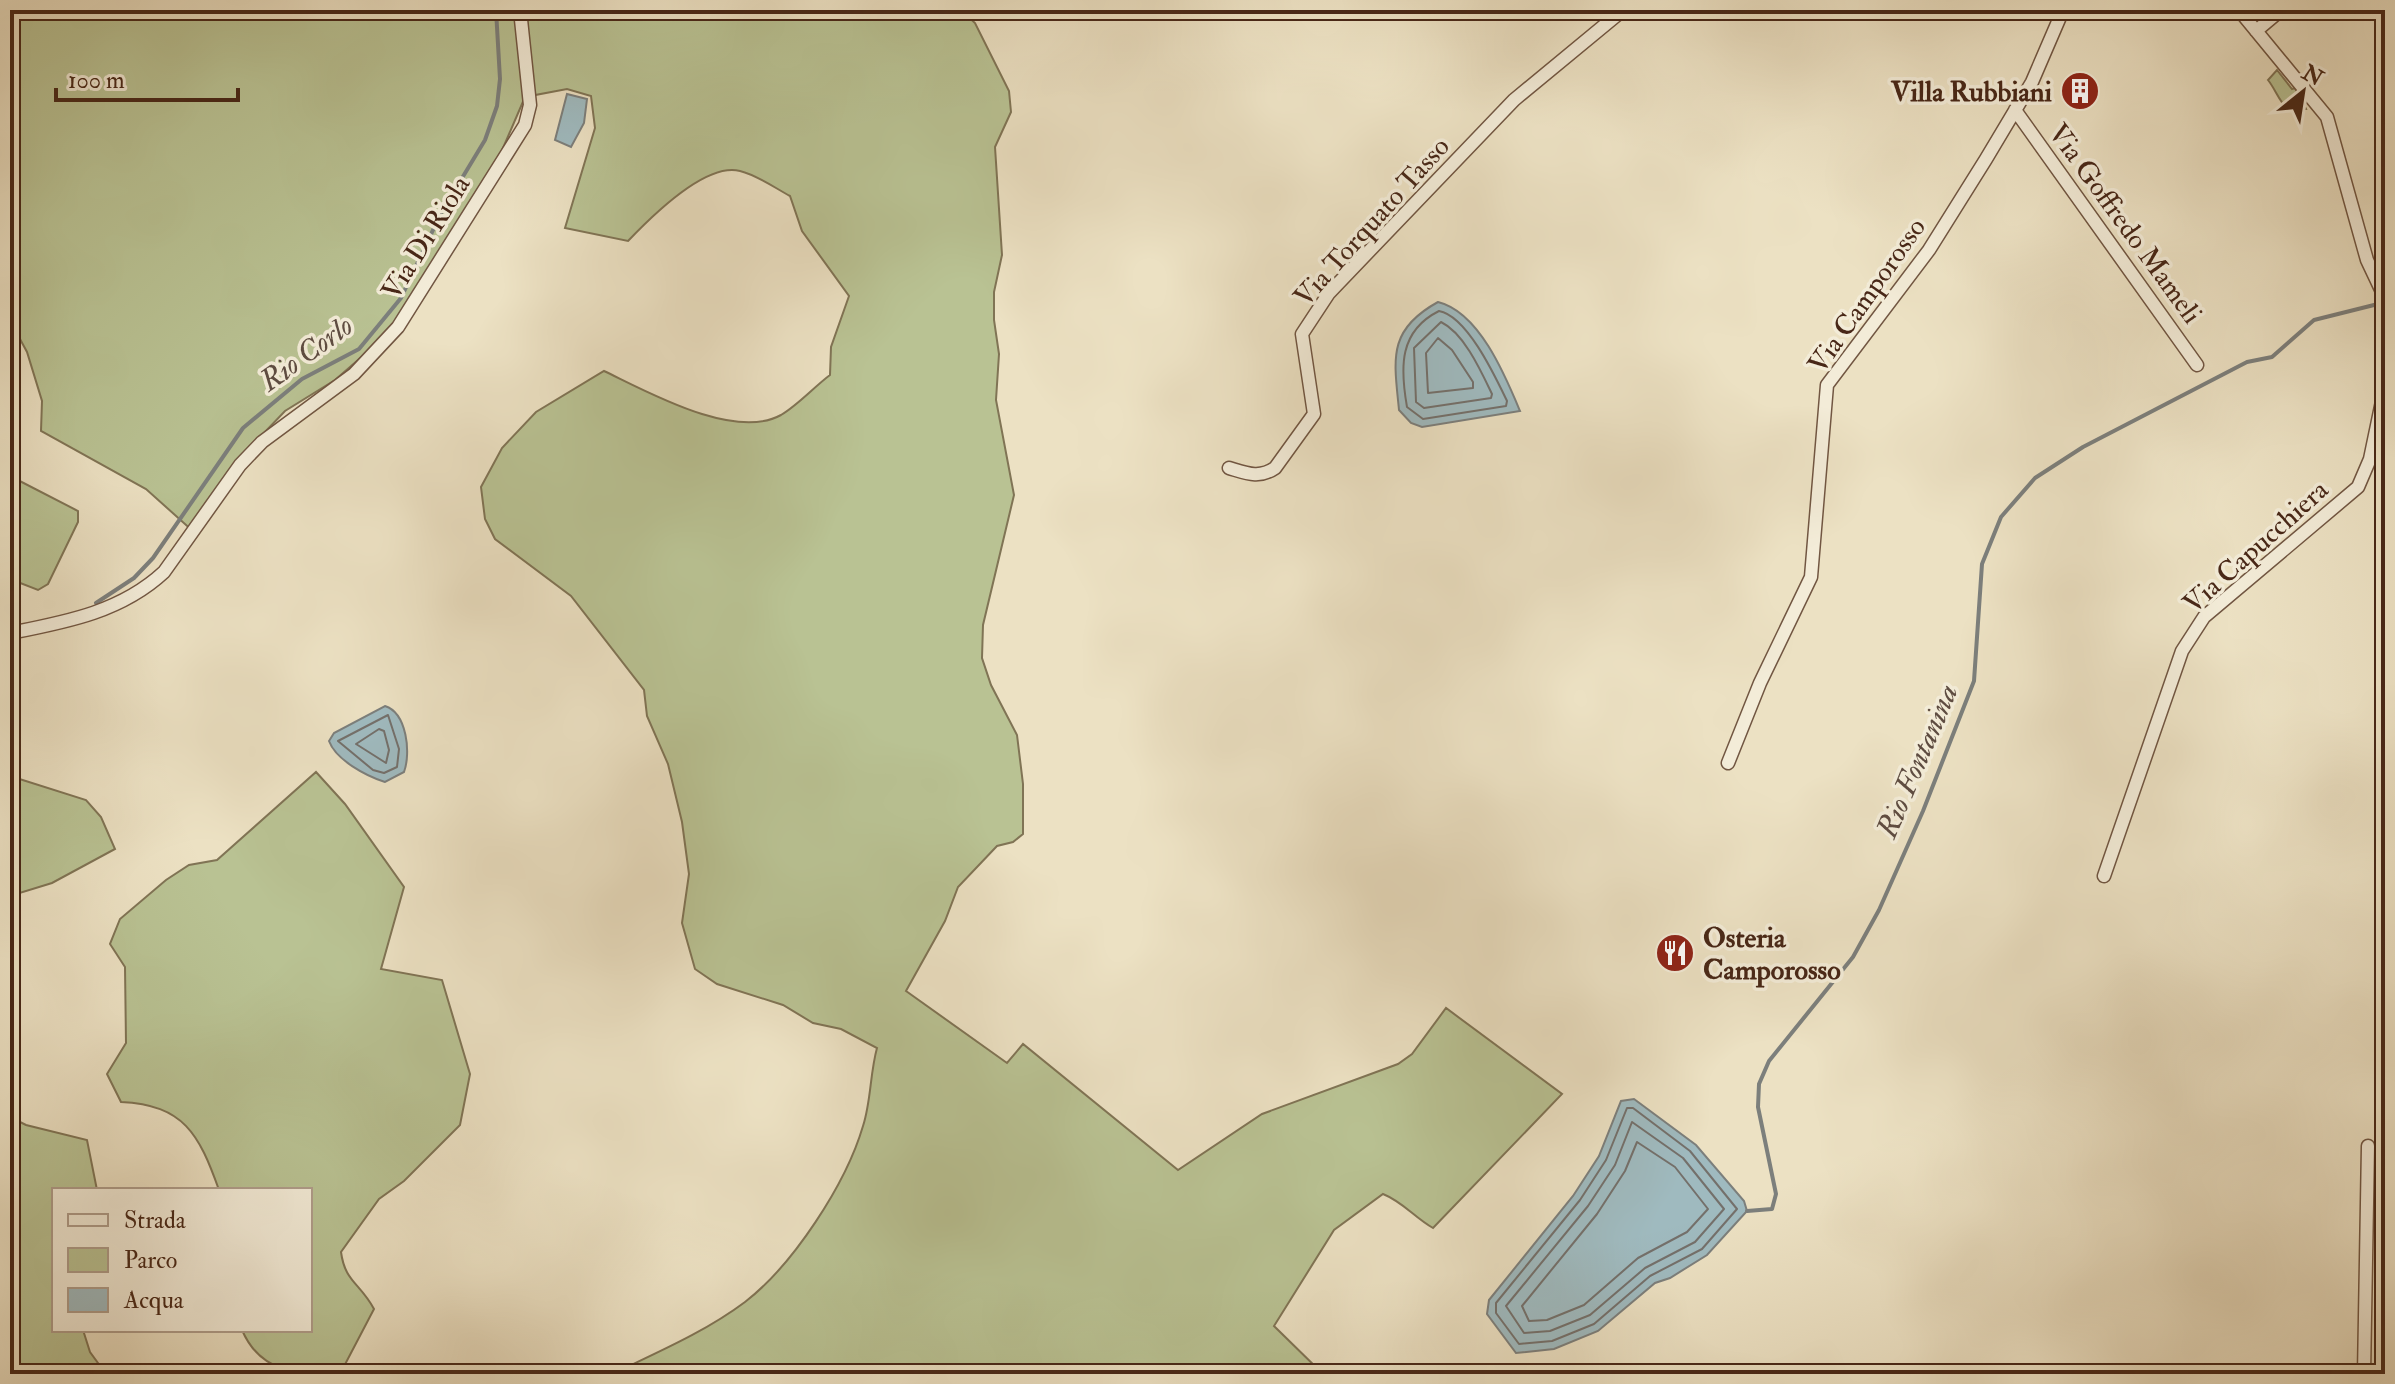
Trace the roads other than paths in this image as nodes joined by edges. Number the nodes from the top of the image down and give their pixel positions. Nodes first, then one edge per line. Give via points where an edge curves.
1 (520, 10) edge
2 (1623, 10) edge
3 (2063, 10) edge
4 (2239, 10) edge
5 (2281, 10) edge
6 (2256, 31) junction
7 (2015, 110) junction
8 (2383, 286) edge
9 (2385, 298) edge
10 (2197, 365) dead end
11 (2385, 387) edge
12 (1229, 468) dead end
13 (10, 633) edge
14 (1728, 763) dead end
15 (2104, 876) dead end
16 (2368, 1146) dead end
17 (2364, 1374) edge

1 - 13 street, Via Di Riola via 530,105 525,125 398,327 354,374 262,442 151,584 121,604
2 - 12 street, Via Torquato Tasso via 1514,100 1329,293 1302,334 1314,414 1266,474
3 - 7 street, Via Camporosso
4 - 6 street
5 - 6 street
6 - 8 street via 2327,117 2367,260
7 - 10 street, Via Goffredo Mameli
7 - 14 street, Via Camporosso via 1929,250 1827,385 1811,577
8 - 9 street
11 - 15 street, Via Capucchiera via 2370,459 2358,487 2211,609 2182,651
16 - 17 street

